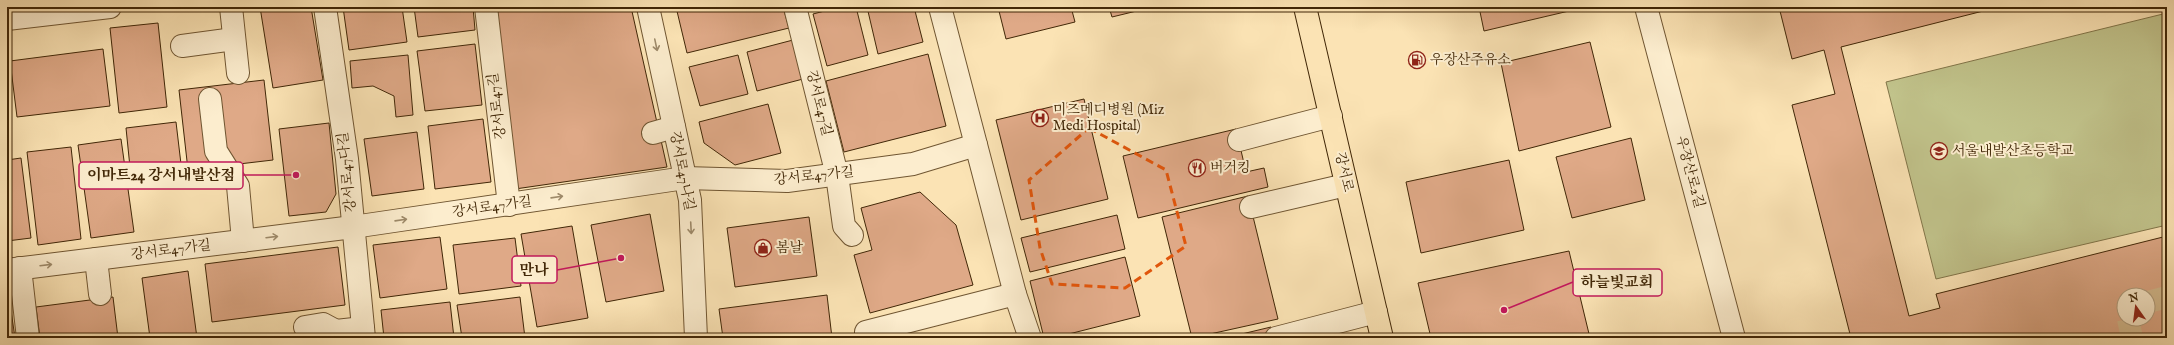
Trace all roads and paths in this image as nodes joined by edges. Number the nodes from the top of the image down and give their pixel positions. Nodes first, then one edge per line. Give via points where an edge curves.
1 (110, 7) edge
2 (231, 7) edge
3 (325, 7) edge
4 (486, 7) edge
5 (648, 7) edge
6 (795, 7) edge
7 (940, 7) edge
8 (1305, 7) edge
9 (1646, 7) edge
10 (7, 19) edge
11 (234, 39) junction
12 (182, 46) dead end
13 (238, 73) dead end
14 (210, 99) dead end
15 (1331, 116) junction
16 (674, 127) junction
17 (653, 133) dead end
18 (1239, 140) dead end
19 (976, 144) junction
20 (837, 175) junction
21 (685, 178) junction
22 (1346, 185) junction
23 (509, 205) junction
24 (1251, 207) dead end
25 (353, 227) junction
26 (852, 235) dead end
27 (243, 241) junction
28 (96, 259) junction
29 (13, 269) edge
30 (100, 294) dead end
31 (1015, 294) junction
32 (1376, 312) junction
33 (304, 327) dead end
34 (866, 332) dead end
35 (363, 333) edge
36 (332, 335) edge
37 (28, 338) edge
38 (696, 338) edge
39 (1030, 338) edge
40 (1276, 338) edge
41 (1382, 338) edge
42 (1734, 338) edge

1 - 10 street
2 - 11 street
3 - 25 street, 강서로47다길 via 347,159
4 - 23 street, 강서로47길
5 -> 16 street, 강서로47나길
6 - 20 street, 강서로47길
7 - 19 street
8 - 15 main road, 강서로
9 - 42 street, 우장산로2길
11 - 12 street
11 - 13 street
14 - 27 street via 216,151 238,186
15 - 18 street
15 - 22 main road, 강서로
16 - 17 street
16 - 21 street, 강서로47나길
19 - 20 street, 강서로47가길 via 913,164
19 - 31 street
20 - 21 street, 강서로47가길 via 787,181
20 - 26 street, 강서로47길 via 844,226
23 -> 21 street, 강서로47가길
21 -> 38 street, 강서로47나길 via 690,200
22 - 24 street
22 - 32 main road, 강서로
25 -> 23 street, 강서로47가길
27 -> 25 street, 강서로47가길
25 - 35 street, 강서로47다길
27 - 28 street, 강서로47가길
29 -> 28 street, 강서로47가길
28 - 30 street
29 - 37 street
31 - 34 street
31 - 39 street
32 - 40 street
32 - 41 main road, 강서로
33 - 36 street via 323,324
35 - 36 street

